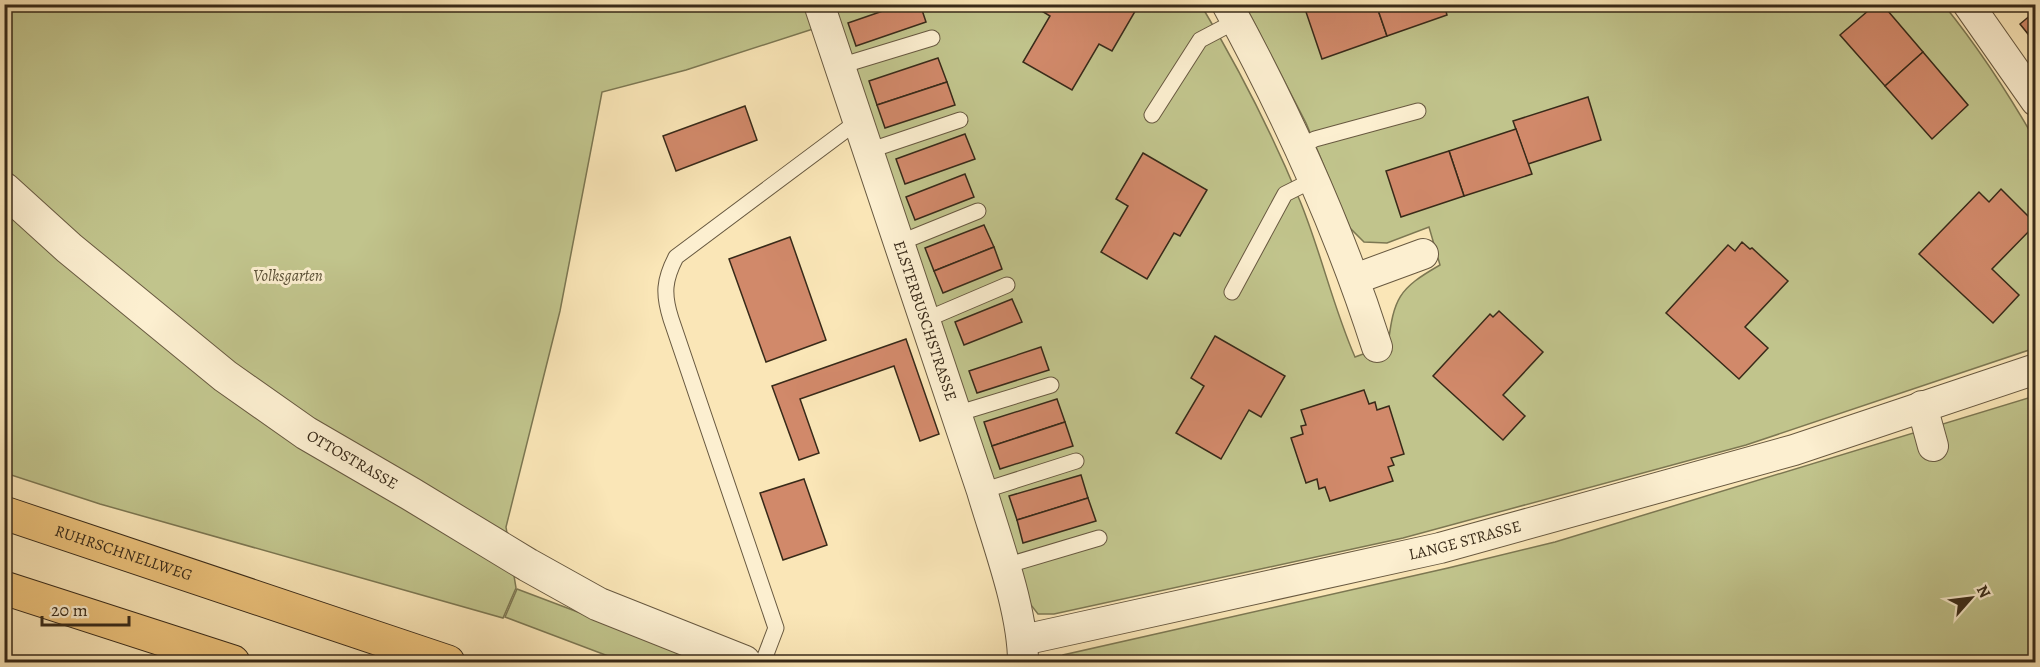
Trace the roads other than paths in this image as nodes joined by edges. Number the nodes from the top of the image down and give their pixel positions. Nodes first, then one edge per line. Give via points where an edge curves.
1 (819, 4) edge
2 (1968, 4) edge
3 (1231, 13) edge
4 (932, 38) dead end
5 (840, 66) junction
6 (2036, 101) edge
7 (1418, 111) dead end
8 (1152, 115) dead end
9 (960, 120) dead end
10 (858, 121) junction
11 (1299, 147) junction
12 (868, 151) junction
13 (1313, 180) junction
14 (4, 189) edge
15 (978, 212) dead end
16 (899, 243) junction
17 (1423, 254) dead end
18 (1355, 279) junction
19 (1007, 285) dead end
20 (1232, 292) dead end
21 (925, 320) junction
22 (1377, 347) dead end
23 (2036, 369) edge
24 (1051, 385) dead end
25 (1922, 406) junction
26 (957, 414) junction
27 (1933, 446) dead end
28 (1076, 461) dead end
29 (982, 491) junction
30 (4, 513) edge
31 (1099, 538) dead end
32 (1005, 566) junction
33 (4, 588) edge
34 (1023, 651) edge
35 (233, 663) edge
36 (448, 663) edge
37 (744, 663) edge
38 (763, 663) edge

1 - 5 street, ELSTERBUSCHSTRASSE
2 - 6 street
3 - 8 lane via 1200,39
3 - 11 street
4 - 5 lane
5 - 10 street, ELSTERBUSCHSTRASSE
7 - 11 lane via 1315,139
9 - 12 lane
10 - 12 street, ELSTERBUSCHSTRASSE
10 - 38 lane via 676,257 667,273 670,319 776,628
11 - 13 street
12 - 16 street, ELSTERBUSCHSTRASSE
13 - 18 street
13 - 20 lane via 1285,194
14 - 37 street, OTTOSTRASSE via 69,248 225,376 306,433 598,604
15 - 16 lane
16 - 21 street, ELSTERBUSCHSTRASSE
17 - 18 street
18 - 22 street
19 - 21 lane
21 - 26 street, ELSTERBUSCHSTRASSE
23 - 25 street, LANGE STRASSE
24 - 26 lane
25 - 27 street
25 - 34 street, LANGE STRASSE via 1794,450 1440,548
26 - 29 street, ELSTERBUSCHSTRASSE
28 - 29 lane
29 - 32 street, ELSTERBUSCHSTRASSE
30 - 36 highway, RUHRSCHNELLWEG
31 - 32 lane
32 - 34 street, ELSTERBUSCHSTRASSE
33 - 35 highway

